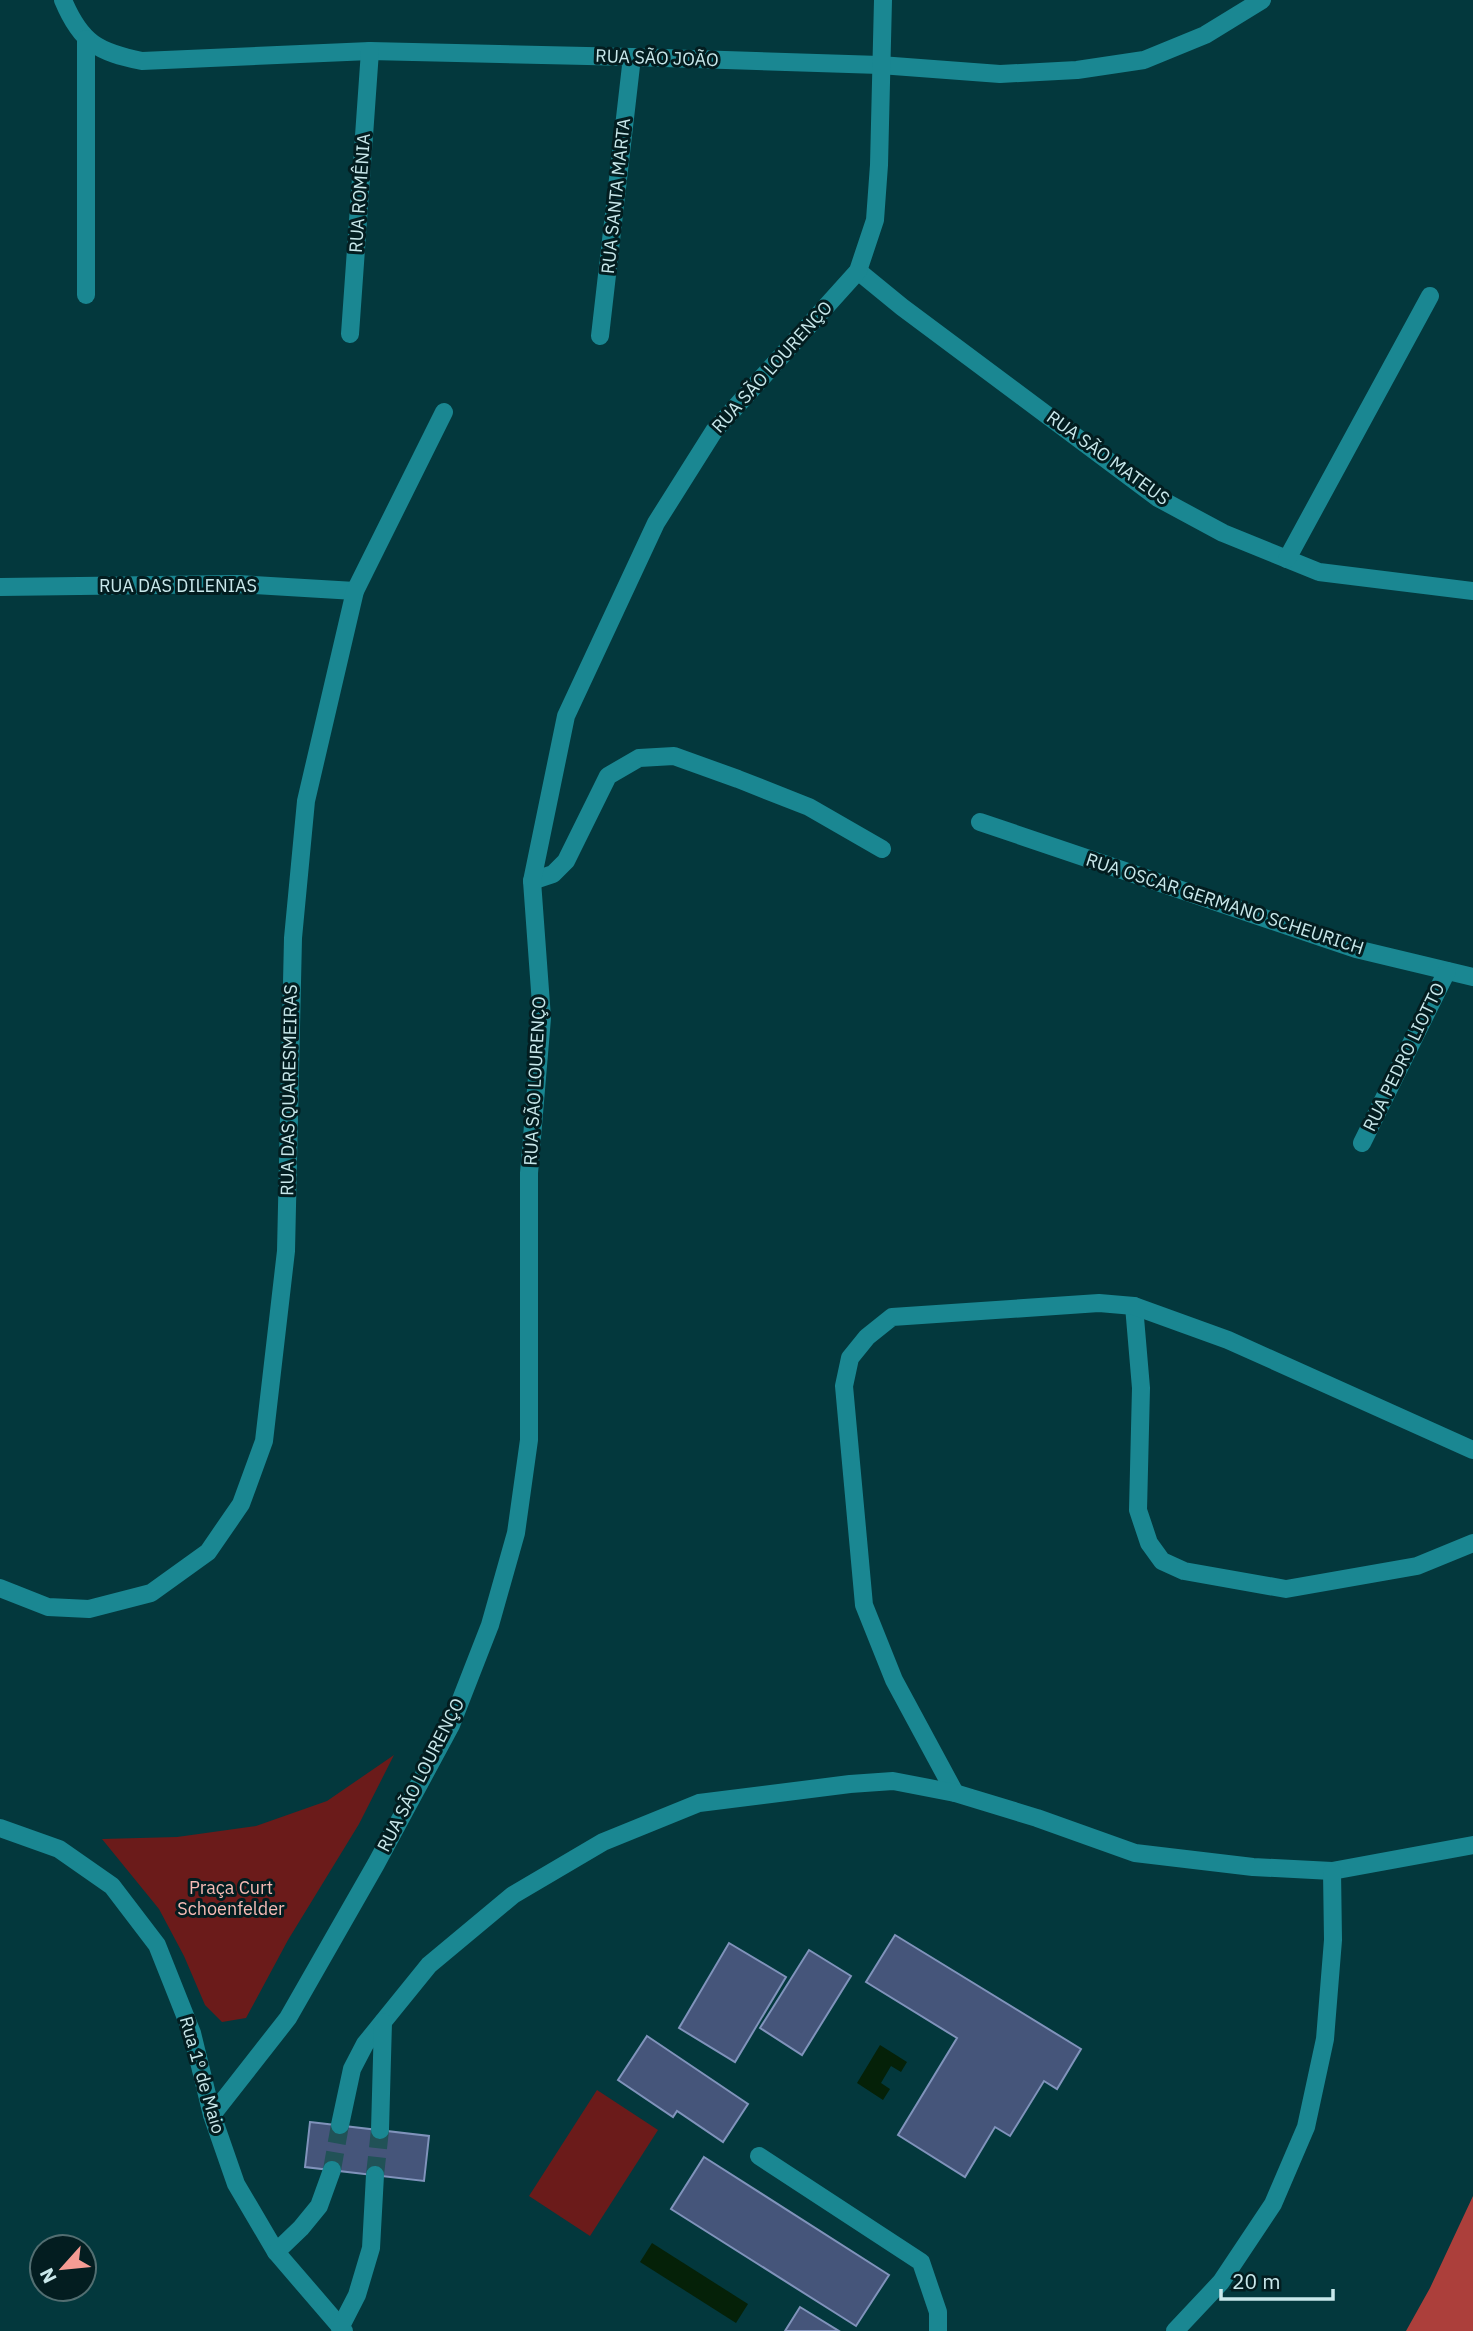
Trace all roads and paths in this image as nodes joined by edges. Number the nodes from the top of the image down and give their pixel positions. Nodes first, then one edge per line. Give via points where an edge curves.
1 (63, 0) edge
2 (883, 0) edge
3 (1262, 0) edge
4 (86, 39) junction
5 (370, 51) junction
6 (632, 57) junction
7 (880, 65) junction
8 (858, 271) junction
9 (86, 295) dead end
10 (1430, 296) dead end
11 (350, 334) dead end
12 (600, 336) dead end
13 (444, 412) dead end
14 (1287, 559) junction
15 (0, 587) edge
16 (355, 590) junction
17 (1473, 591) edge
18 (980, 822) dead end
19 (882, 849) dead end
20 (532, 881) junction
21 (1447, 971) junction
22 (1473, 977) edge
23 (1362, 1143) dead end
24 (1134, 1306) junction
25 (1473, 1450) edge
26 (1473, 1543) edge
27 (0, 1588) edge
28 (955, 1793) junction
29 (0, 1828) edge
30 (1473, 1845) edge
31 (1332, 1871) junction
32 (383, 2022) junction
33 (212, 2115) junction
34 (340, 2125) tunnel mouth
35 (380, 2130) tunnel mouth
36 (760, 2156) dead end
37 (332, 2170) tunnel mouth
38 (374, 2175) tunnel mouth
39 (276, 2252) junction
40 (342, 2329) edge
41 (938, 2331) edge
42 (1175, 2331) edge

1 - 4 street
2 - 7 street, RUA SÃO LOURENÇO
3 - 7 street, RUA SÃO JOÃO via 1205,35 1144,60 1000,74
4 - 5 street, RUA SÃO JOÃO via 111,54 142,61
4 - 9 street
5 - 6 street, RUA SÃO JOÃO
5 - 11 street, RUA ROMÊNIA
6 - 7 street, RUA SÃO JOÃO
6 - 12 street, RUA SANTA MARTA
7 - 8 street, RUA SÃO LOURENÇO via 875,220
8 - 14 street, RUA SÃO MATEUS via 1158,498 1223,533
8 - 20 street, RUA SÃO LOURENÇO via 714,431 656,523 566,716
10 - 14 street
13 - 16 street, RUA DAS QUARESMEIRAS
14 - 17 street, RUA SÃO MATEUS via 1319,572
15 - 16 street, RUA DAS DILENIAS via 237,584
16 - 27 street, RUA DAS QUARESMEIRAS via 306,801 293,938 286,1251 264,1441 241,1504 208,1552 151,1593 89,1609 48,1607
18 - 21 street, RUA OSCAR GERMANO SCHEURICH via 1356,949
19 - 20 street via 809,807 738,779 674,756 639,758 608,776 566,862 553,874
20 - 33 street, RUA SÃO LOURENÇO via 542,1018 529,1172 528,1440 516,1533 490,1625 451,1725 288,2018
21 - 22 street, RUA OSCAR GERMANO SCHEURICH
21 - 23 street, RUA PEDRO LIOTTO
24 - 25 street via 1228,1340
24 - 26 street via 1141,1388 1138,1510 1149,1544 1162,1561 1184,1571 1286,1589 1417,1566
24 - 28 street via 1087,1303 892,1317 850,1358 844,1386 864,1605 894,1680
28 - 31 street via 1135,1853
28 - 32 street via 893,1781 699,1803 603,1842 513,1895 429,1965
29 - 33 street, Rua 1º de Maio via 59,1849 112,1886 156,1945 192,2033
30 - 31 street
31 - 42 street via 1333,1940 1325,2039 1306,2127 1273,2204 1221,2282
32 - 34 street via 352,2069
32 - 35 street
33 - 39 street, Rua 1º de Maio via 236,2184
36 - 41 street via 921,2262 938,2312
37 - 39 street via 320,2206
38 - 40 street via 371,2248
39 - 40 street, Rua 1º de Maio

